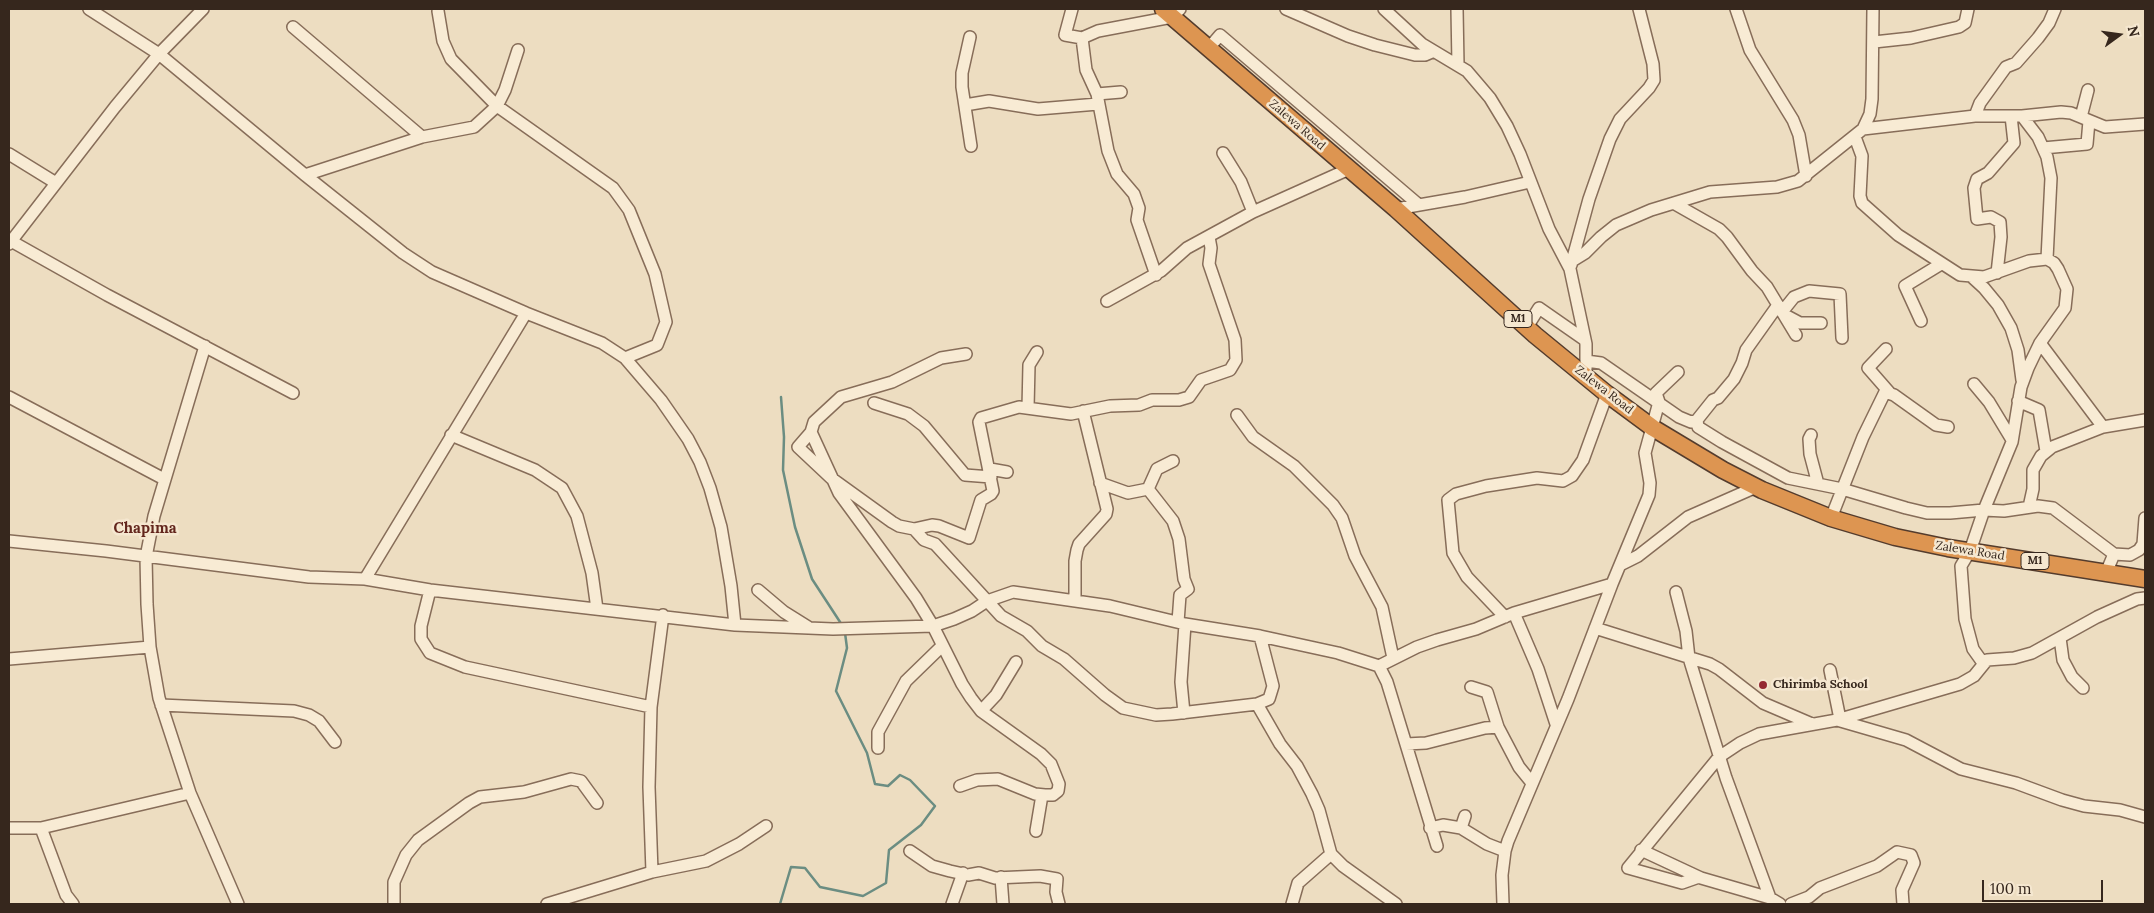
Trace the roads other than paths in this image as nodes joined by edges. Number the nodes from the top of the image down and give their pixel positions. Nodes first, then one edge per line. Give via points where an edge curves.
1 (89, 9) edge
2 (203, 9) edge
3 (1072, 9) edge
4 (1286, 9) edge
5 (1384, 9) edge
6 (1457, 9) edge
7 (1639, 9) edge
8 (1736, 9) edge
9 (1873, 9) edge
10 (1968, 9) edge
11 (2055, 9) edge
12 (438, 11) dead end
13 (1172, 11) edge
14 (293, 26) dead end
15 (970, 37) dead end
16 (1082, 38) junction
17 (1874, 42) junction
18 (1208, 49) junction
19 (518, 50) dead end
20 (1432, 52) junction
21 (160, 54) junction
22 (1458, 65) junction
23 (2088, 90) dead end
24 (1121, 92) dead end
25 (1098, 99) junction
26 (965, 105) junction
27 (497, 106) junction
28 (1975, 116) junction
29 (2016, 116) junction
30 (2085, 119) junction
31 (2145, 124) edge
32 (1859, 133) junction
33 (422, 137) junction
34 (971, 146) dead end
35 (2043, 148) junction
36 (1222, 153) dead end
37 (9, 154) edge
38 (1349, 170) junction
39 (305, 174) junction
40 (1806, 176) junction
41 (56, 182) junction
42 (1530, 182) junction
43 (1675, 204) junction
44 (1419, 205) junction
45 (1396, 209) junction
46 (1253, 212) junction
47 (1209, 237) junction
48 (10, 243) edge
49 (2047, 259) junction
50 (1941, 264) junction
51 (1571, 265) junction
52 (1997, 273) junction
53 (1156, 274) junction
54 (1972, 277) junction
55 (1106, 300) dead end
56 (1782, 311) junction
57 (526, 313) junction
58 (1921, 321) dead end
59 (1821, 323) dead end
60 (1527, 327) junction
61 (1796, 335) dead end
62 (1842, 338) dead end
63 (1585, 340) junction
64 (2040, 343) junction
65 (205, 346) junction
66 (1886, 349) dead end
67 (1037, 352) dead end
68 (966, 354) dead end
69 (625, 358) junction
70 (1586, 369) junction
71 (1678, 372) dead end
72 (2022, 383) junction
73 (1974, 384) dead end
74 (1889, 392) junction
75 (293, 393) dead end
76 (1607, 394) junction
77 (9, 397) edge
78 (2018, 401) junction
79 (1659, 402) junction
80 (874, 403) dead end
81 (1028, 408) junction
82 (1082, 411) junction
83 (1237, 415) dead end
84 (2145, 420) edge
85 (1696, 422) junction
86 (1948, 427) dead end
87 (2103, 427) junction
88 (1653, 428) junction
89 (811, 432) junction
90 (451, 435) junction
91 (1811, 435) dead end
92 (2012, 440) junction
93 (2046, 451) junction
94 (1173, 461) dead end
95 (1007, 472) dead end
96 (990, 473) junction
97 (831, 478) junction
98 (164, 479) junction
99 (1100, 483) junction
100 (1818, 484) junction
101 (1756, 487) junction
102 (1148, 489) junction
103 (1842, 489) junction
104 (2029, 507) junction
105 (1984, 510) junction
106 (1831, 518) junction
107 (2145, 518) edge
108 (914, 529) junction
109 (9, 541) edge
110 (1970, 551) junction
111 (2114, 554) junction
112 (146, 557) junction
113 (1620, 565) junction
114 (2106, 573) junction
115 (365, 579) junction
116 (2145, 579) edge
117 (1612, 584) junction
118 (430, 590) junction
119 (758, 590) dead end
120 (1676, 592) dead end
121 (2145, 598) edge
122 (1075, 600) junction
123 (987, 602) junction
124 (598, 609) junction
125 (1509, 615) junction
126 (663, 616) junction
127 (1182, 623) junction
128 (735, 625) junction
129 (933, 626) junction
130 (810, 628) junction
131 (1595, 628) junction
132 (1260, 636) junction
133 (2060, 638) junction
134 (942, 646) junction
135 (150, 647) junction
136 (1393, 658) junction
137 (1688, 658) junction
138 (9, 659) edge
139 (1016, 662) dead end
140 (1983, 663) junction
141 (1379, 666) junction
142 (1830, 670) dead end
143 (1471, 687) dead end
144 (2083, 688) dead end
145 (1540, 691) dead end
146 (1257, 704) junction
147 (161, 705) junction
148 (1552, 706) junction
149 (652, 708) junction
150 (981, 711) junction
151 (1184, 713) junction
152 (1839, 720) junction
153 (1556, 724) junction
154 (1812, 724) junction
155 (1498, 727) junction
156 (335, 742) dead end
157 (1406, 744) junction
158 (878, 748) dead end
159 (1719, 757) junction
160 (1532, 783) junction
161 (960, 786) dead end
162 (190, 793) junction
163 (1042, 795) junction
164 (597, 803) dead end
165 (1465, 816) dead end
166 (2145, 817) edge
167 (766, 826) dead end
168 (9, 828) edge
169 (41, 828) junction
170 (1430, 828) junction
171 (1461, 828) junction
172 (1036, 831) dead end
173 (1437, 846) dead end
174 (1641, 850) junction
175 (910, 851) dead end
176 (1504, 851) junction
177 (1331, 854) junction
178 (652, 872) junction
179 (963, 874) junction
180 (1699, 877) junction
181 (1001, 878) junction
182 (1775, 901) edge
183 (73, 904) edge
184 (238, 904) edge
185 (394, 904) edge
186 (547, 904) edge
187 (952, 904) edge
188 (1003, 904) edge
189 (1056, 904) edge
190 (1292, 904) edge
191 (1396, 904) edge
192 (1503, 904) edge
193 (1791, 904) edge
194 (1903, 904) edge

1 - 21 street
2 - 21 street
3 - 16 street via 1065,35
4 - 20 street via 1375,45 1415,55
5 - 20 street
6 - 22 street
7 - 51 street via 1654,80 1620,119 1610,139
8 - 40 street via 1750,50 1793,120
9 - 17 street
10 - 17 street via 1965,23 1959,27
11 - 28 street via 2038,38 2016,63 2006,68 1980,103
12 - 27 street via 443,41 451,59
13 - 16 street
13 - 18 highway, Zalewa Road / M1
14 - 33 street
15 - 26 street via 962,73
16 - 25 street via 1086,70
17 - 32 street via 1870,114
18 - 38 highway, Zalewa Road / M1
18 - 44 street via 1220,35
19 - 27 street
20 - 22 street
21 - 39 street
21 - 41 street
22 - 42 street via 1475,78 1494,105 1520,154
23 - 30 street
24 - 25 street
25 - 26 street via 1038,109 995,102
25 - 53 street via 1108,151 1117,174 1136,198 1139,208 1137,220
26 - 34 street
27 - 33 street via 474,127
27 - 69 street via 602,179 629,210 655,274 666,322 657,345
28 - 29 street
28 - 32 street
29 - 30 street via 2071,112
29 - 35 street
29 - 52 street via 2014,143 1988,173 1977,179 1974,188 1977,219 1991,217 2000,222
30 - 31 street via 2105,127
30 - 35 street via 2087,144
32 - 40 street
32 - 50 street via 1862,202 1898,235
33 - 39 street
35 - 49 street via 2051,178
36 - 46 street via 1241,182
37 - 41 street
38 - 45 highway, Zalewa Road / M1
38 - 46 street
39 - 57 street via 403,253 432,272
40 - 43 street via 1777,187 1710,192
41 - 48 street
42 - 44 street
42 - 51 street via 1557,248
43 - 51 street via 1616,225
43 - 56 street via 1719,229 1767,287
44 - 45 street
45 - 60 highway, Zalewa Road / M1
46 - 47 street
47 - 53 street via 1187,248
47 - 82 street via 1209,264 1235,340 1234,365 1223,374 1201,380 1190,397
48 - 65 street
49 - 52 street
49 - 64 street via 2058,269 2067,289 2067,299 2065,308
50 - 54 street via 1960,275
50 - 58 street via 1905,286
51 - 63 street
52 - 54 street
53 - 55 street
54 - 72 street via 1998,305 2011,328 2018,350
56 - 59 street via 1800,323
56 - 61 street
56 - 62 street via 1794,297 1809,291 1840,294
56 - 85 street via 1746,350 1734,379
57 - 69 street via 602,343
57 - 90 street
60 - 63 street via 1538,308
60 - 70 highway, Zalewa Road / M1
63 - 70 street
64 - 72 street
64 - 87 street
65 - 75 street
65 - 98 street
66 - 74 street via 1868,368
67 - 81 street via 1030,364
68 - 89 street via 941,358 892,382 841,397 814,422
69 - 128 street via 661,400 700,462 721,527
70 - 76 highway, Zalewa Road / M1
70 - 79 street via 1601,363
71 - 79 street via 1656,393
72 - 78 street
73 - 92 street
74 - 86 street via 1936,424
74 - 103 street via 1884,393
76 - 88 highway, Zalewa Road / M1
76 - 125 street via 1583,460 1572,476 1563,481 1537,478 1504,483 1456,494 1448,500 1453,553 1467,577
77 - 98 street
78 - 92 street
78 - 93 street via 2039,410
79 - 85 street via 1679,417
79 - 88 street
80 - 96 street via 908,414 924,426 965,475
81 - 82 street via 1064,414
81 - 96 street via 1013,407 980,420
82 - 99 street
83 - 136 street via 1253,437 1294,466 1342,518 1359,564 1382,608
84 - 87 street
85 - 100 street via 1698,427 1722,442 1788,478
87 - 93 street via 2056,444
88 - 101 highway, Zalewa Road / M1
88 - 113 street via 1645,453 1649,494
89 - 97 street
89 - 97 street via 798,447
90 - 115 street
90 - 124 street via 535,470 562,488 577,516
91 - 100 street via 1810,454
92 - 105 street
93 - 104 street via 2033,470
94 - 102 street via 1157,469
95 - 96 street
96 - 108 street via 993,491 981,500 969,538 932,525
97 - 108 street via 892,522
97 - 129 street
98 - 112 street
99 - 102 street via 1128,493
99 - 122 street via 1106,514 1079,544 1075,561
100 - 103 street
101 - 106 highway, Zalewa Road / M1
101 - 113 street via 1688,517 1638,556
102 - 127 street via 1173,520 1179,539 1188,590 1180,595
103 - 105 street via 1927,513
103 - 106 street
104 - 105 street
104 - 111 street via 2046,506 2058,510
105 - 110 street
106 - 110 highway, Zalewa Road / M1 via 1895,537
107 - 111 street via 2143,544 2139,550 2130,555
108 - 123 street via 924,540 935,544
109 - 112 street
110 - 114 highway, Zalewa Road / M1
110 - 140 street via 1961,566 1966,619 1973,649
111 - 114 street
112 - 115 street via 309,577
112 - 135 street
113 - 117 street
114 - 116 highway, Zalewa Road / M1
115 - 118 street
117 - 125 street
117 - 131 street
118 - 124 street
118 - 149 street via 421,626 421,639 430,653 465,667
119 - 130 street
120 - 137 street via 1686,631
121 - 133 street via 2097,617
122 - 123 street via 1013,592
122 - 127 street
123 - 129 street
123 - 151 street via 1008,622 1027,631 1123,708 1156,715
124 - 126 street
125 - 136 street
125 - 148 street
126 - 128 street
126 - 149 street
127 - 132 street
127 - 151 street
128 - 130 street
129 - 130 street
129 - 134 street
131 - 137 street
131 - 153 street
132 - 141 street via 1338,653
132 - 146 street via 1273,686 1269,699
133 - 140 street via 2032,653
133 - 144 street via 2063,660 2072,677
134 - 150 street
134 - 158 street via 906,681 878,732
135 - 138 street
135 - 147 street
136 - 141 street
137 - 154 street via 1710,664 1763,703
137 - 159 street
139 - 150 street via 996,695
140 - 152 street via 1974,676 1960,684
141 - 157 street
142 - 152 street
143 - 155 street via 1487,692
145 - 148 street
146 - 151 street
146 - 177 street via 1312,794
147 - 156 street via 294,711 319,721
147 - 162 street
148 - 153 street
149 - 178 street via 649,787
150 - 163 street via 1042,754 1051,764 1059,784 1058,791 1053,795
152 - 154 street
152 - 166 street via 1906,740 1962,769 2016,782 2084,806
153 - 160 street
154 - 159 street via 1750,737
155 - 157 street
155 - 160 street via 1519,767
157 - 170 street
159 - 174 street
159 - 182 street
160 - 176 street
161 - 163 street via 977,780 998,779
162 - 169 street
162 - 184 street
163 - 172 street
164 - 185 street via 580,781 571,779 524,792 480,797 418,840 406,855 394,882
165 - 171 street
167 - 178 street via 706,860
168 - 169 street
169 - 183 street via 66,895
170 - 171 street via 1443,825
170 - 173 street
171 - 176 street
174 - 180 street
174 - 180 street via 1628,868 1682,883
175 - 179 street via 932,866
176 - 192 street
177 - 190 street via 1298,883
177 - 191 street
178 - 186 street
179 - 181 street via 979,873
179 - 187 street
180 - 182 street
181 - 188 street
181 - 189 street via 1040,876 1056,879
193 - 194 street via 1809,897 1820,888 1877,866 1898,852 1911,855 1914,863 1902,890

